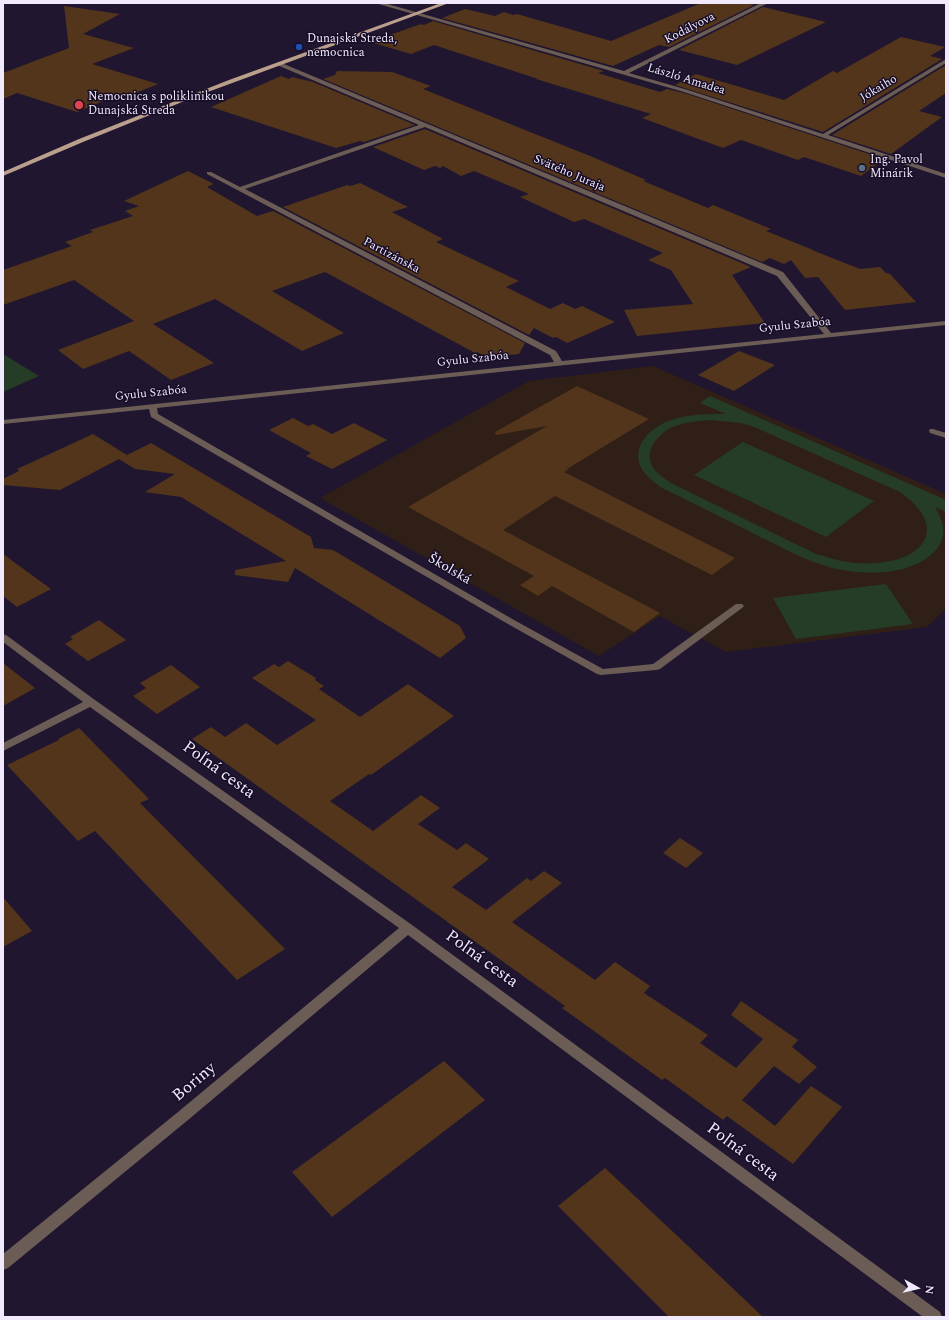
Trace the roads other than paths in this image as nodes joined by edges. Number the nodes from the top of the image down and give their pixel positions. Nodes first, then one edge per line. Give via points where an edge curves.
1 (378, 3) edge
2 (446, 3) edge
3 (765, 3) edge
4 (417, 13) junction
5 (946, 61) edge
6 (279, 64) junction
7 (625, 73) junction
8 (425, 125) junction
9 (823, 136) junction
10 (208, 173) dead end
11 (3, 174) edge
12 (946, 176) edge
13 (239, 189) junction
14 (946, 323) edge
15 (828, 334) junction
16 (559, 363) junction
17 (152, 406) junction
18 (3, 422) edge
19 (933, 431) dead end
20 (946, 436) edge
21 (739, 606) dead end
22 (3, 637) edge
23 (91, 702) junction
24 (3, 747) edge
25 (408, 928) junction
26 (3, 1263) edge
27 (935, 1317) edge

1 - 4 street, László Amadea
2 - 4 main road
3 - 7 street, Kodályova
4 - 6 main road
4 - 7 street, László Amadea
5 - 9 street, Jókaiho
6 - 8 street, Svätého Juraja
6 - 11 main road via 36,158
7 - 9 street, László Amadea
8 - 13 street
8 - 15 street, Svätého Juraja via 780,274
9 - 12 street, László Amadea
10 - 13 street, Partizánska
13 - 16 street, Partizánska via 553,353
14 - 15 street, Gyulu Szabóa
15 - 16 street, Gyulu Szabóa
16 - 17 street, Gyulu Szabóa
17 - 18 street, Gyulu Szabóa
17 - 21 street, Školská via 154,415 601,672 656,667
19 - 20 street
22 - 23 street, Poľná cesta
23 - 24 street
23 - 25 street, Poľná cesta
25 - 26 street, Boriny
25 - 27 street, Poľná cesta

